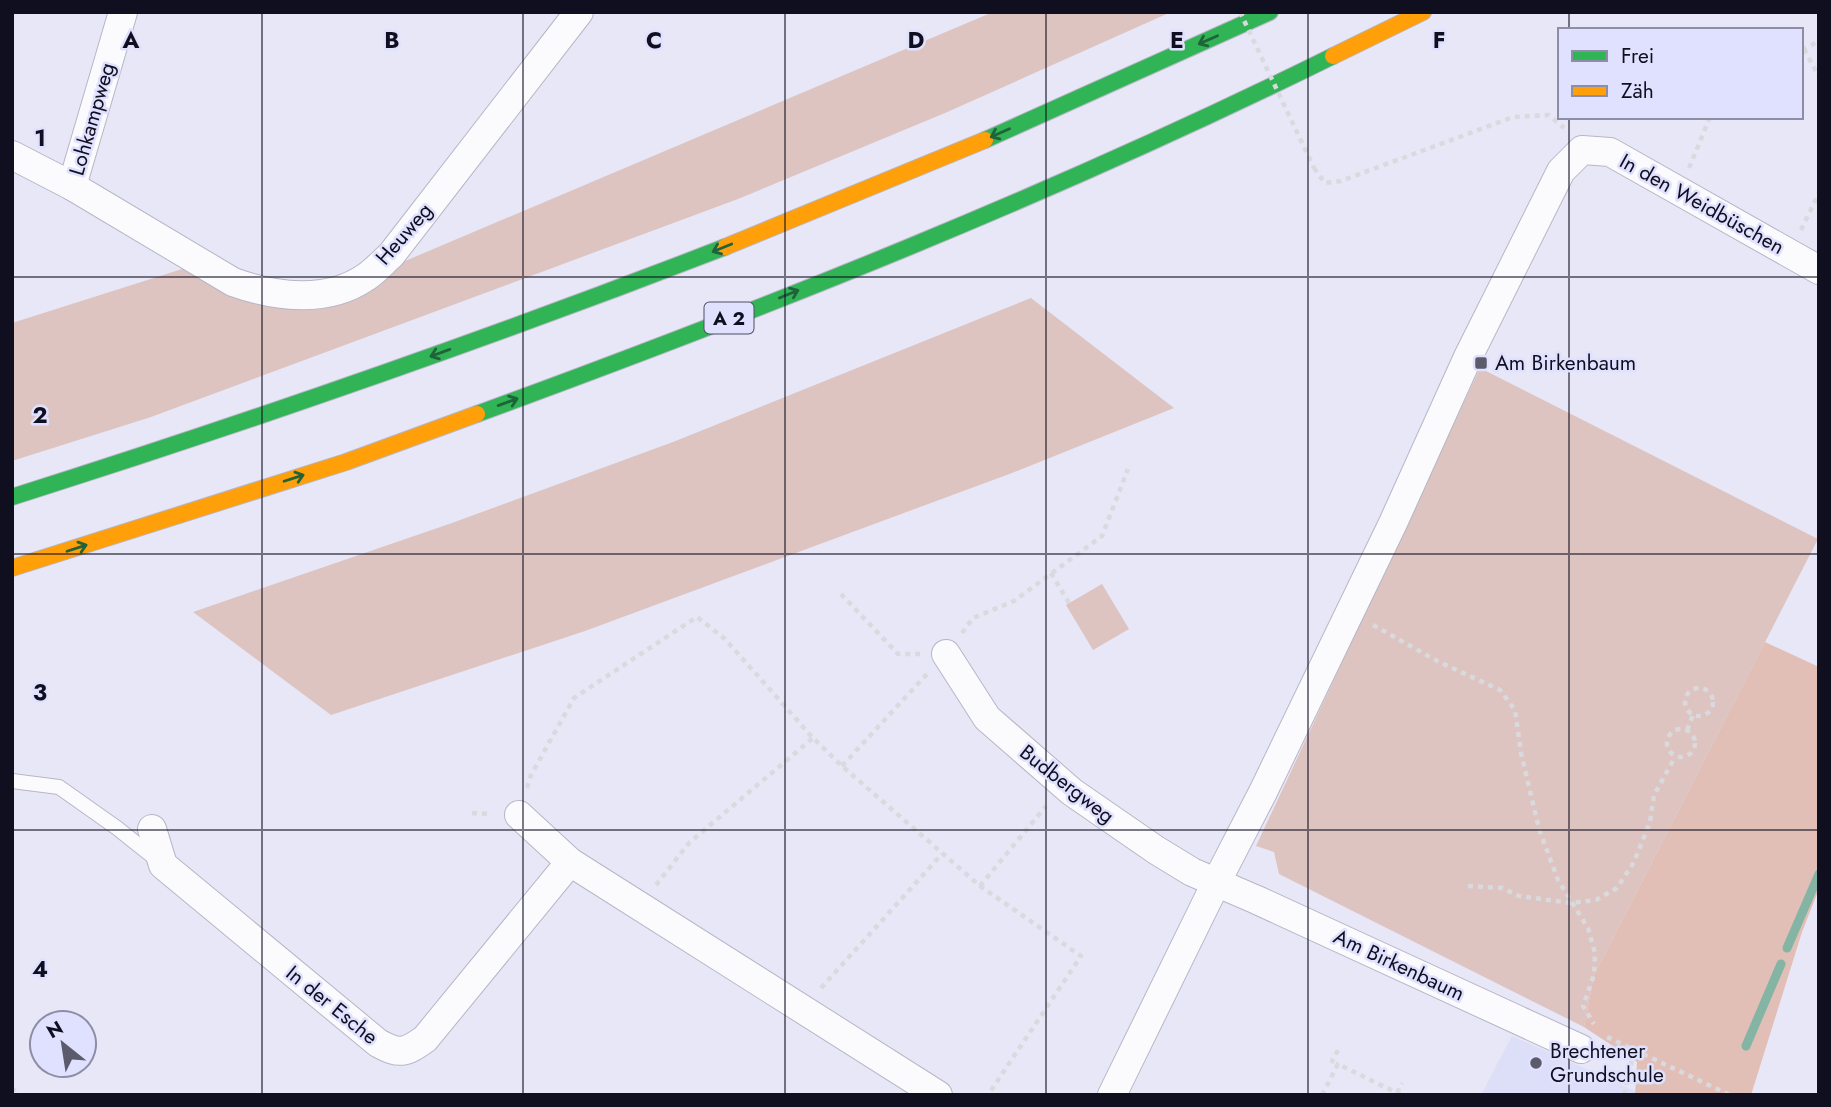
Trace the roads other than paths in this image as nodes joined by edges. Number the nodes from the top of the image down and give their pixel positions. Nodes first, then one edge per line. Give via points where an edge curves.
1 (123, 12) edge
2 (579, 12) edge
3 (1270, 12) edge
4 (1423, 12) edge
5 (12, 155) edge
6 (72, 186) junction
7 (1819, 270) edge
8 (12, 497) edge
9 (12, 568) edge
10 (946, 654) road end
11 (12, 781) edge
12 (519, 815) dead end
13 (152, 829) dead end
14 (570, 862) junction
15 (163, 865) junction
16 (1216, 883) junction
17 (1581, 1049) dead end
18 (938, 1095) edge
19 (1112, 1095) edge

1 - 6 street, Lohkampweg
2 - 6 street, Heuweg via 391,255 365,278 333,292 296,296 260,292 233,282
3 -> 8 highway via 992,137 709,253 157,453
9 -> 4 highway, A 2 via 346,462 649,351 950,229 1244,100
5 - 6 street, Heuweg
7 - 16 street, In den Weidbüschen via 1610,152 1582,150 1561,171
10 - 16 street, Budbergweg via 987,718 1063,784 1156,850
11 - 15 lane via 59,787
12 - 14 street
13 - 15 street
14 - 15 street, In der Esche via 425,1039 407,1051 392,1051 378,1043
14 - 18 street
16 - 17 street, Am Birkenbaum
16 - 19 street

